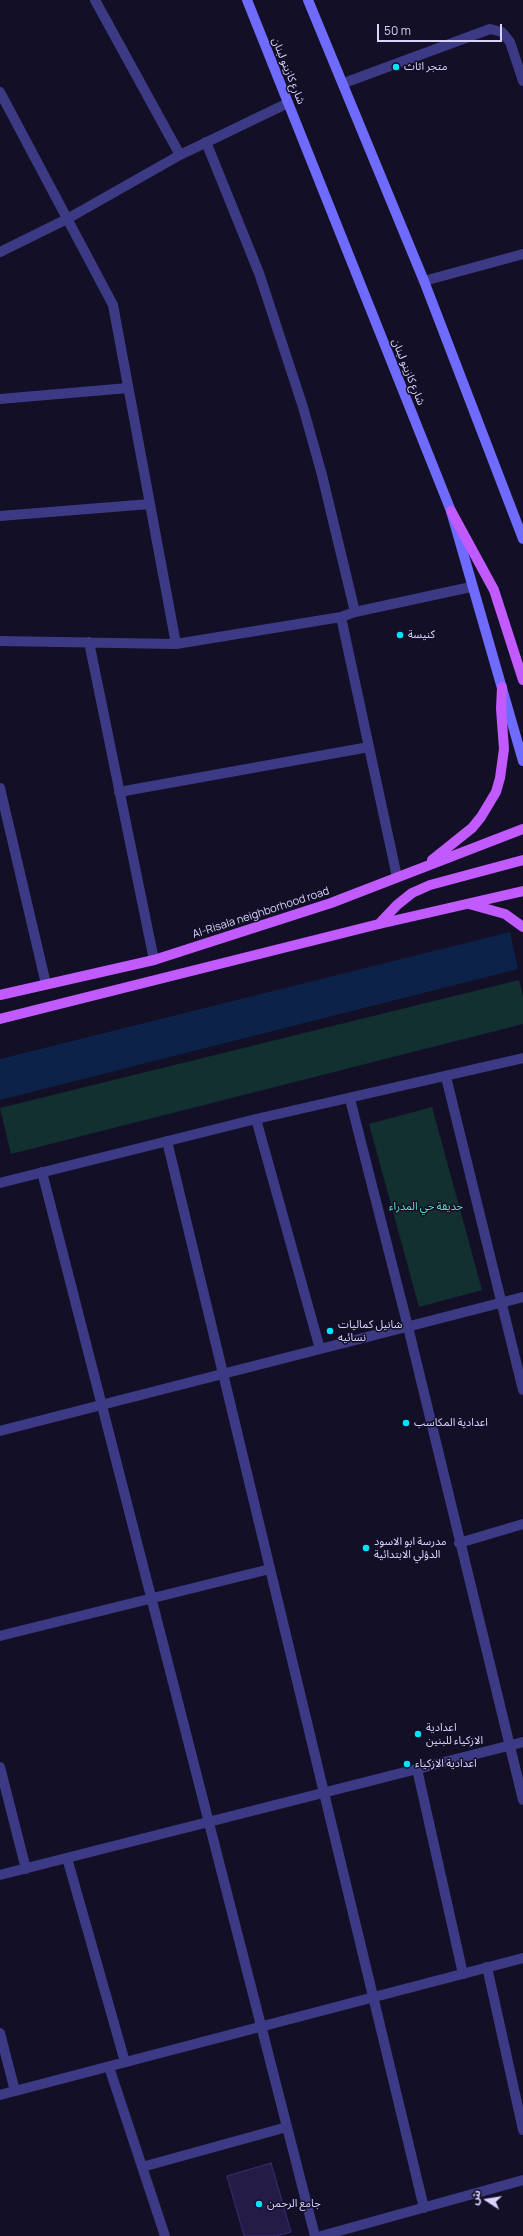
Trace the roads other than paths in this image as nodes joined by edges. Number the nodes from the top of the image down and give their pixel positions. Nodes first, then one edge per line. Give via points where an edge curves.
1 (95, 0) edge
2 (247, 0) edge
3 (308, 0) edge
4 (523, 81) edge
5 (344, 83) junction
6 (0, 92) edge
7 (288, 103) junction
8 (206, 142) junction
9 (180, 155) junction
10 (67, 219) junction
11 (0, 252) edge
12 (523, 254) edge
13 (424, 281) junction
14 (128, 388) junction
15 (0, 400) edge
16 (150, 504) junction
17 (451, 511) junction
18 (0, 516) edge
19 (523, 539) edge
20 (471, 587) junction
21 (355, 612) junction
22 (341, 617) junction
23 (0, 641) edge
24 (89, 642) junction
25 (176, 644) junction
26 (523, 680) edge
27 (502, 687) junction
28 (369, 747) junction
29 (523, 761) edge
30 (0, 788) edge
31 (119, 792) junction
32 (3, 818) edge
33 (523, 829) edge
34 (523, 860) edge
35 (420, 868) junction
36 (397, 877) junction
37 (523, 891) edge
38 (468, 903) junction
39 (379, 924) junction
40 (523, 927) edge
41 (154, 960) junction
42 (46, 984) junction
43 (0, 995) edge
44 (0, 1019) edge
45 (523, 1058) edge
46 (446, 1077) junction
47 (350, 1099) junction
48 (256, 1119) junction
49 (167, 1141) junction
50 (42, 1172) junction
51 (0, 1183) edge
52 (523, 1297) edge
53 (501, 1303) junction
54 (408, 1327) junction
55 (320, 1349) junction
56 (223, 1374) junction
57 (523, 1390) edge
58 (102, 1405) junction
59 (0, 1431) edge
60 (523, 1524) edge
61 (459, 1543) junction
62 (270, 1569) junction
63 (151, 1598) junction
64 (0, 1636) edge
65 (523, 1742) edge
66 (509, 1746) junction
67 (0, 1767) edge
68 (417, 1769) junction
69 (324, 1793) junction
70 (523, 1800) edge
71 (209, 1822) junction
72 (67, 1858) junction
73 (26, 1869) junction
74 (0, 1875) edge
75 (523, 1958) edge
76 (486, 1968) junction
77 (464, 1974) junction
78 (373, 1997) junction
79 (261, 2026) junction
80 (0, 2033) edge
81 (125, 2062) junction
82 (109, 2067) junction
83 (15, 2091) junction
84 (0, 2095) edge
85 (287, 2128) junction
86 (523, 2130) edge
87 (142, 2167) junction
88 (523, 2180) edge
89 (424, 2208) junction
90 (341, 2233) edge
91 (165, 2236) edge
92 (315, 2236) edge
93 (321, 2236) edge

1 - 9 street
2 - 7 main road, شارع كازينو لبنان
3 - 5 main road
4 - 5 street via 510,42 502,32 490,28
5 - 13 main road
6 - 10 street
7 - 8 street
7 - 17 main road, شارع كازينو لبنان
8 - 9 street
8 - 21 street via 259,273 301,400
9 - 10 street
10 - 11 street
10 - 14 street via 113,305
12 - 13 street
13 - 19 main road
14 - 15 street
14 - 16 street
16 - 18 street
16 - 25 street
17 - 20 main road, شارع كازينو لبنان
17 - 26 main road via 494,590
20 - 21 street
20 - 27 main road, شارع كازينو لبنان
21 - 22 street
22 - 25 street
22 - 28 street
23 - 24 street
24 - 25 street
24 - 31 street
27 - 29 main road, شارع كازينو لبنان
27 - 35 main road via 504,749 496,792 472,828
28 - 31 street
28 - 36 street
30 - 32 street
31 - 41 street
32 - 42 street
33 - 35 main road, Al-Risala neighborhood road
34 - 39 main road via 430,885 412,893
35 - 36 main road, Al-Risala neighborhood road
36 - 41 main road, Al-Risala neighborhood road via 331,903
37 - 38 main road
38 - 39 main road
38 - 40 main road via 506,914
39 - 44 main road
41 - 42 main road, Al-Risala neighborhood road
42 - 43 main road, Al-Risala neighborhood road
45 - 46 street
46 - 47 street
46 - 53 street
47 - 48 street
47 - 54 street
48 - 49 street
48 - 55 street
49 - 50 street
49 - 56 street
50 - 51 street
50 - 58 street
52 - 53 street
53 - 54 street
53 - 57 street
54 - 55 street
54 - 61 street
55 - 56 street
56 - 58 street
56 - 62 street
58 - 59 street
58 - 63 street
60 - 61 street
61 - 66 street
62 - 63 street
62 - 69 street
63 - 64 street
63 - 71 street
65 - 66 street
66 - 68 street
66 - 70 street
67 - 73 street
68 - 69 street
68 - 77 street
69 - 71 street
69 - 78 street
71 - 72 street
71 - 79 street
72 - 73 street
72 - 81 street
73 - 74 street
75 - 76 street
76 - 77 street
76 - 86 street
77 - 78 street
78 - 79 street
78 - 89 street
79 - 81 street
79 - 85 street
80 - 83 street
81 - 82 street
82 - 83 street
82 - 87 street
83 - 84 street
85 - 87 street
85 - 92 street
87 - 91 street
88 - 89 street
89 - 90 street
90 - 93 street

